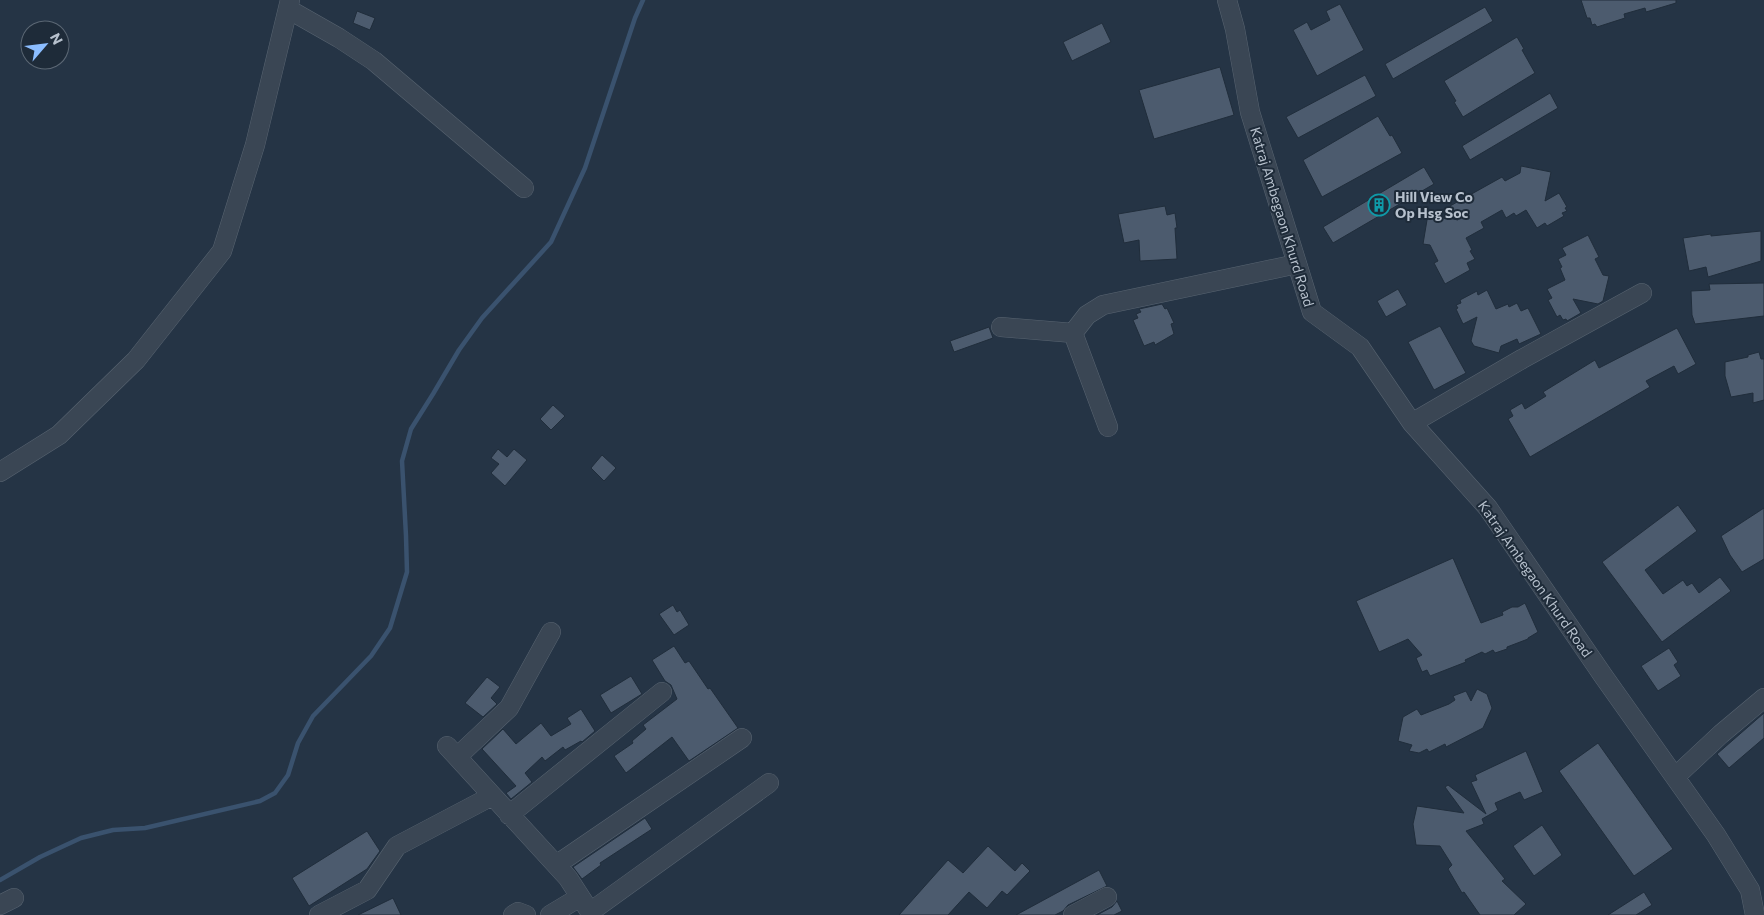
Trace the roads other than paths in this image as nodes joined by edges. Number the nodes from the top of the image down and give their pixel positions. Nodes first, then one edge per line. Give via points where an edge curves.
1 (1228, 0) edge
2 (289, 4) edge
3 (524, 188) dead end
4 (1297, 264) junction
5 (1642, 292) dead end
6 (1001, 328) dead end
7 (1073, 333) junction
8 (1412, 423) junction
9 (1108, 427) dead end
10 (0, 472) edge
11 (551, 632) dead end
12 (662, 692) dead end
13 (1764, 698) edge
14 (742, 738) dead end
15 (1675, 778) junction
16 (769, 783) dead end
17 (492, 796) junction
18 (510, 815) junction
19 (556, 865) junction
20 (1107, 897) dead end
21 (587, 908) edge
22 (319, 915) edge
23 (513, 915) edge
24 (526, 915) edge
25 (550, 915) edge
26 (1072, 915) edge
27 (1754, 915) edge

1 - 4 street, Katraj Ambegaon Khurd Road via 1250,112
2 - 3 street via 374,61
2 - 10 street via 255,145 222,251 136,360 59,435
4 - 7 street via 1103,305 1087,316
4 - 8 street, Katraj Ambegaon Khurd Road via 1312,312 1360,347
5 - 8 street
6 - 7 street
7 - 9 street
8 - 15 street, Katraj Ambegaon Khurd Road via 1488,508
11 - 17 street via 509,708 452,752
12 - 18 street
13 - 15 street
14 - 19 street
15 - 27 street, Katraj Ambegaon Khurd Road via 1750,890
16 - 21 street
17 - 18 street
17 - 22 street via 397,846 367,890
18 - 19 street
19 - 21 street
20 - 26 street
21 - 25 street
23 - 24 street via 518,912

